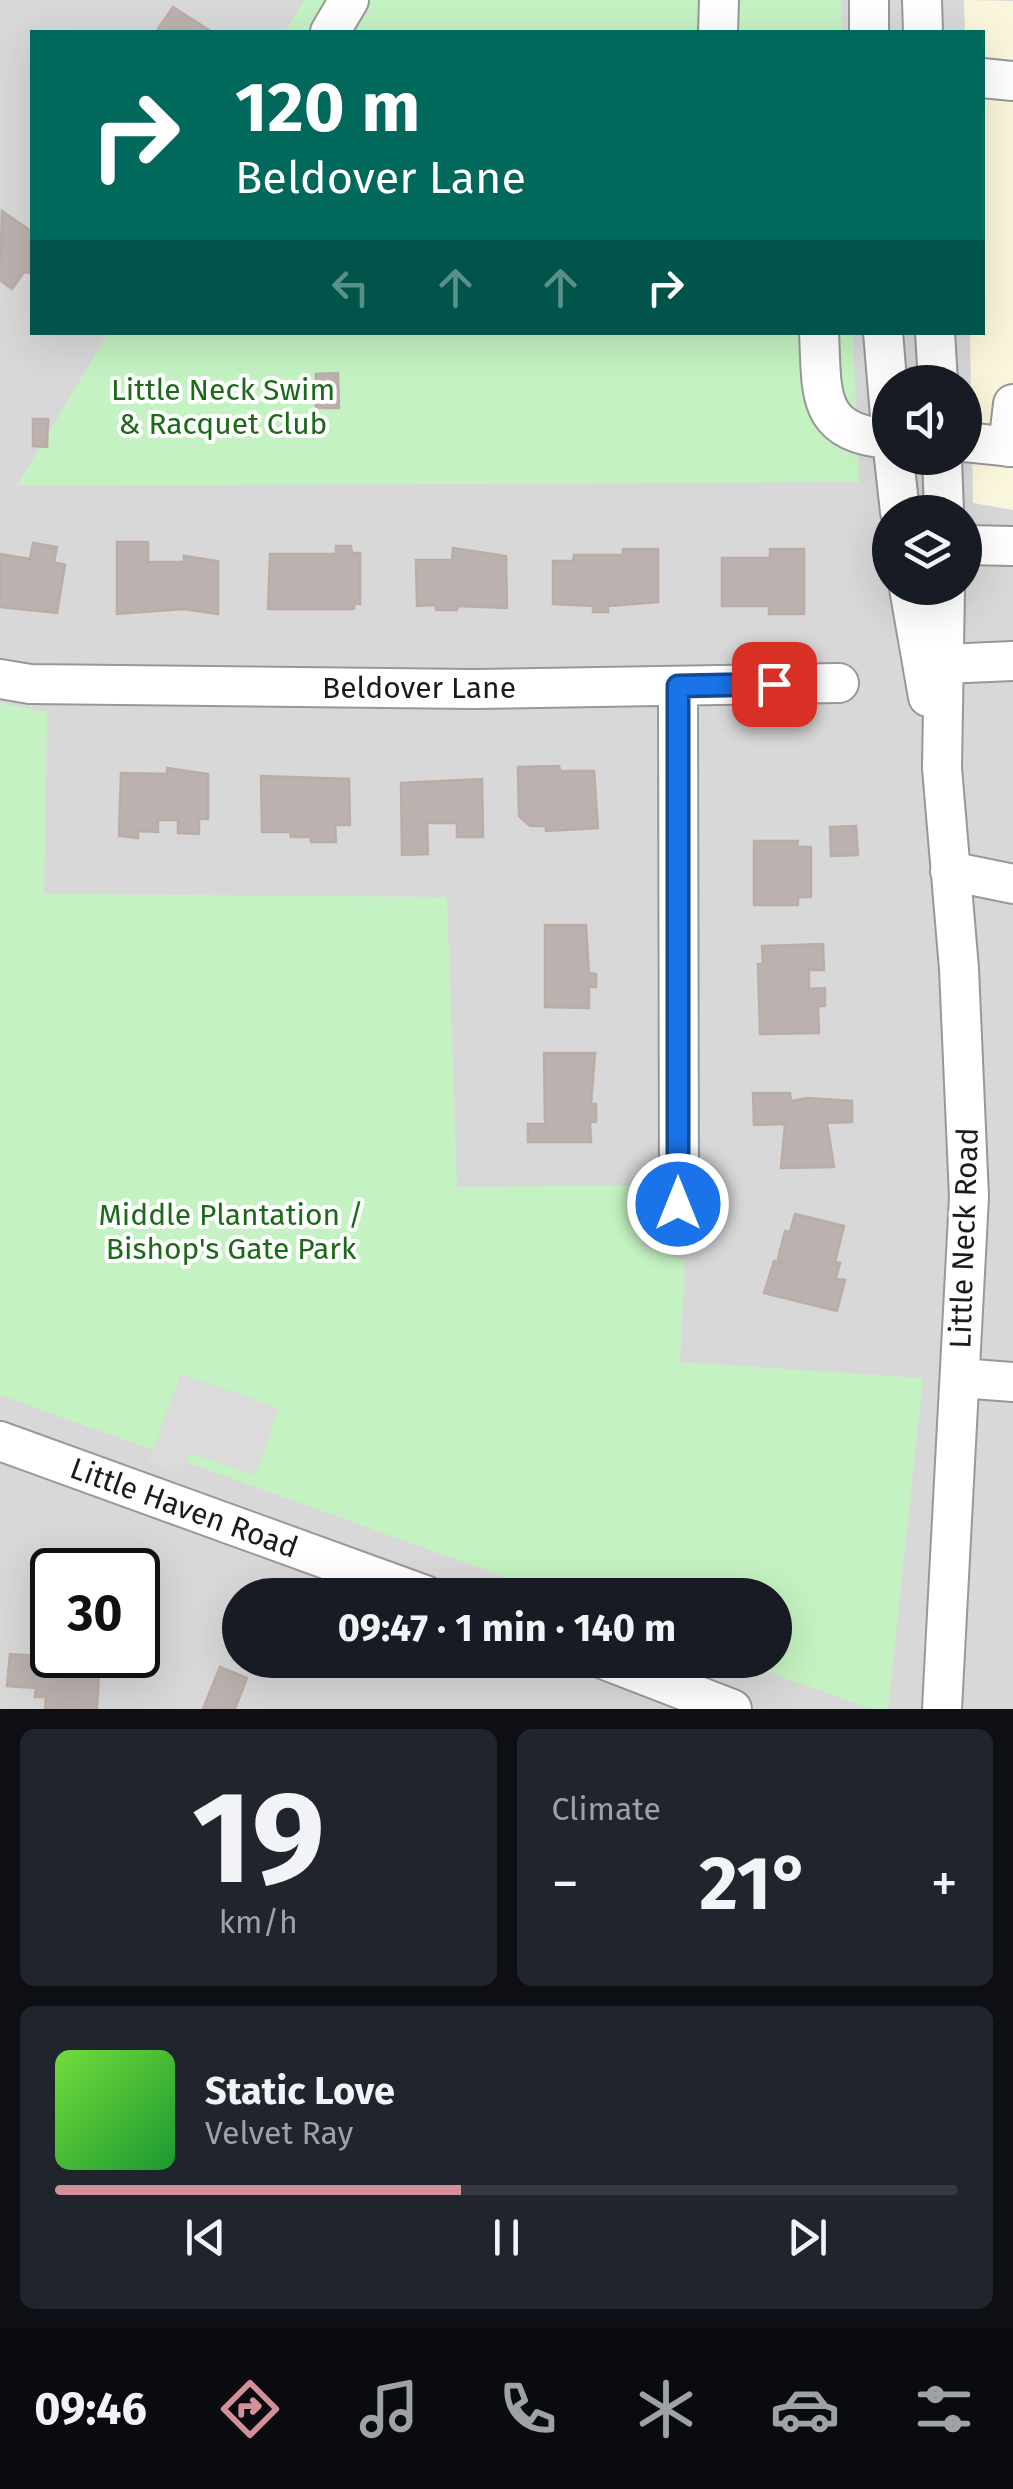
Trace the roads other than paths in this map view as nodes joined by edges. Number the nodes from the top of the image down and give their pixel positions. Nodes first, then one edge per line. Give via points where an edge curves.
1 (349, 0) edge
2 (719, 0) edge
3 (869, 0) edge
4 (922, 0) edge
5 (331, 30) edge
6 (718, 30) edge
7 (869, 30) edge
8 (922, 30) edge
9 (985, 78) edge
10 (1013, 81) edge
11 (819, 335) edge
12 (884, 335) edge
13 (935, 335) edge
14 (886, 365) edge
15 (937, 365) edge
16 (1013, 404) edge
17 (872, 438) edge
18 (982, 444) edge
19 (1011, 447) edge
20 (982, 545) edge
21 (1013, 546) edge
22 (912, 605) edge
23 (945, 605) edge
24 (1013, 661) edge
25 (944, 664) junction
26 (0, 679) edge
27 (839, 683) dead end
28 (678, 686) junction
29 (942, 768) junction
30 (950, 872) junction
31 (1013, 884) edge
32 (678, 1204) dead end
33 (960, 1378) junction
34 (1013, 1382) edge
35 (0, 1441) edge
36 (377, 1578) edge
37 (652, 1678) edge
38 (732, 1709) edge
39 (942, 1709) edge

1 - 5 street
2 - 6 street
3 - 7 street
4 - 8 street
9 - 10 street
11 - 17 street via 822,403 838,424
12 - 14 street
13 - 15 street
16 - 19 street
18 - 19 street
20 - 21 street
22 - 29 street, Little Neck Road
23 - 25 street, Little Neck Road
24 - 25 street
25 - 29 street, Little Neck Road
26 - 28 street, Beldover Lane via 473,689
27 - 28 street, Beldover Lane
28 - 32 street
29 - 30 street, Little Neck Road
30 - 31 street
30 - 33 street, Little Neck Road via 970,1197
33 - 34 street
33 - 39 street, Little Neck Road
35 - 36 street, Little Haven Road
37 - 38 street

